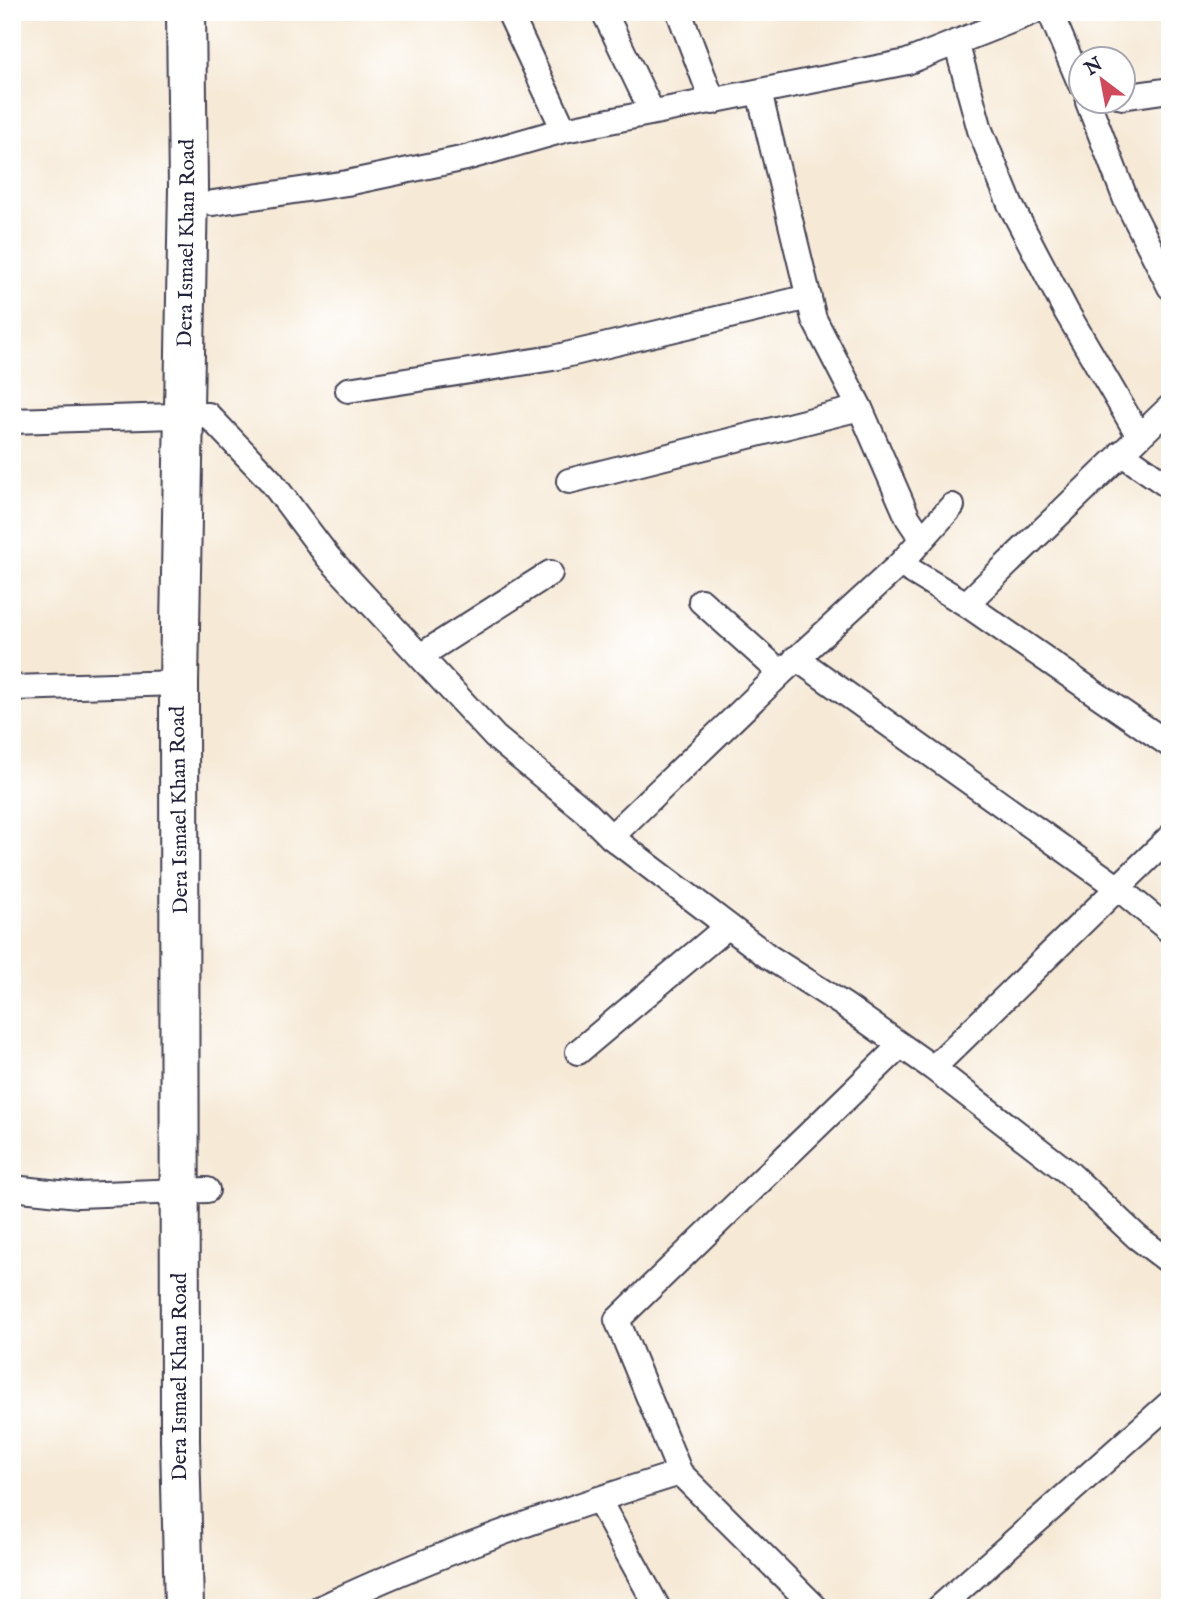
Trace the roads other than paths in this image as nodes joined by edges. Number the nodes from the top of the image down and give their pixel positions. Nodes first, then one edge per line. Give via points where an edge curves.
1 (186, 12) edge
2 (213, 12) edge
3 (509, 12) edge
4 (604, 12) edge
5 (679, 12) edge
6 (1033, 12) edge
7 (1050, 12) edge
8 (956, 42) junction
9 (1066, 50) edge
10 (1170, 90) edge
11 (759, 92) junction
12 (1136, 95) edge
13 (713, 102) junction
14 (652, 112) junction
15 (1094, 116) edge
16 (565, 130) junction
17 (213, 203) junction
18 (1170, 287) edge
19 (809, 297) junction
20 (348, 390) dead end
21 (1170, 407) edge
22 (860, 408) junction
23 (195, 415) junction
24 (12, 421) edge
25 (1139, 436) junction
26 (1121, 453) junction
27 (569, 481) dead end
28 (1170, 487) edge
29 (952, 506) dead end
30 (922, 539) junction
31 (900, 564) junction
32 (550, 573) dead end
33 (701, 601) dead end
34 (966, 604) junction
35 (420, 656) junction
36 (789, 666) junction
37 (179, 683) junction
38 (12, 688) edge
39 (1170, 745) edge
40 (611, 837) junction
41 (1170, 837) edge
42 (1117, 887) junction
43 (728, 926) junction
44 (1170, 931) edge
45 (900, 1046) junction
46 (578, 1052) dead end
47 (933, 1068) junction
48 (12, 1188) edge
49 (193, 1191) junction
50 (1170, 1262) edge
51 (1170, 1403) edge
52 (680, 1472) junction
53 (598, 1499) junction
54 (184, 1608) edge
55 (210, 1608) edge
56 (321, 1608) edge
57 (658, 1608) edge
58 (816, 1608) edge
59 (939, 1608) edge

1 - 23 highway, Dera Ismael Khan Road
2 - 17 highway, Dera Ismael Khan Road
3 - 16 street
4 - 14 street
5 - 13 street
6 - 8 street
7 - 9 street
8 - 11 street via 906,62
8 - 25 street via 979,130 1010,204
10 - 12 street
11 - 13 street
11 - 19 street
13 - 14 street
14 - 16 street
15 - 18 street via 1126,200
16 - 17 street via 466,158 347,183
17 - 23 highway, Dera Ismael Khan Road
19 - 20 street via 553,358
19 - 22 street via 814,319
21 - 25 street
22 - 27 street
22 - 30 street via 908,518
23 - 24 street
23 - 35 street via 271,481 328,557
23 - 37 highway, Dera Ismael Khan Road
23 - 49 highway, Dera Ismael Khan Road
25 - 26 street
26 - 28 street
26 - 34 street
29 - 30 street
30 - 31 street
31 - 34 street
31 - 36 street
32 - 35 street
33 - 36 street
34 - 39 street
35 - 40 street via 495,737
36 - 40 street
36 - 42 street
37 - 38 street
37 - 49 highway, Dera Ismael Khan Road
40 - 43 street
41 - 42 street
42 - 44 street
42 - 47 street
43 - 45 street
43 - 46 street
45 - 47 street
45 - 52 street via 617,1320
47 - 50 street via 1069,1173
48 - 49 street via 78,1195
49 - 54 highway, Dera Ismael Khan Road via 180,1441
49 - 55 highway, Dera Ismael Khan Road
51 - 59 street
52 - 53 street
52 - 58 street
53 - 56 street via 393,1574
53 - 57 street

